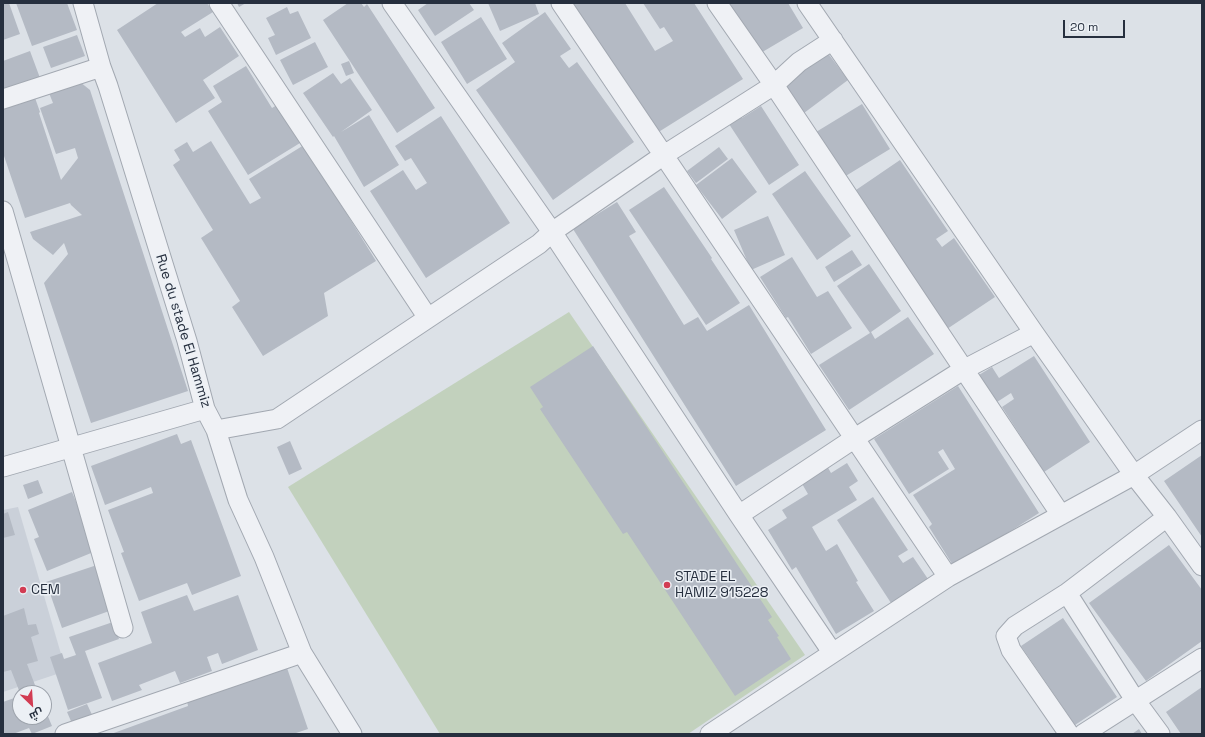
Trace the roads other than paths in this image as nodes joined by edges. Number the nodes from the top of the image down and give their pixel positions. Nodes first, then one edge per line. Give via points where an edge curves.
1 (83, 3) edge
2 (219, 3) edge
3 (392, 3) edge
4 (561, 3) edge
5 (717, 3) edge
6 (808, 3) edge
7 (833, 40) junction
8 (101, 67) junction
9 (774, 85) junction
10 (3, 99) edge
11 (664, 155) junction
12 (3, 211) edge
13 (552, 232) junction
14 (428, 318) junction
15 (1034, 333) junction
16 (963, 370) junction
17 (204, 409) junction
18 (216, 430) junction
19 (1202, 430) edge
20 (855, 438) junction
21 (71, 448) junction
22 (3, 467) edge
23 (1134, 475) junction
24 (739, 515) junction
25 (1061, 515) junction
26 (1167, 517) junction
27 (1202, 566) edge
28 (948, 577) junction
29 (1067, 593) junction
30 (123, 628) dead end
31 (832, 652) junction
32 (302, 653) junction
33 (1202, 658) edge
34 (1135, 700) junction
35 (65, 734) edge
36 (352, 734) edge
37 (710, 734) edge
38 (1069, 734) edge
39 (1083, 734) edge
40 (1160, 734) edge

1 - 8 street, Rue du stade El Hammiz
2 - 14 street
3 - 13 street
4 - 11 street
5 - 9 street
6 - 7 street
7 - 9 street via 799,62
7 - 15 street
8 - 10 street
8 - 17 street, Rue du stade El Hammiz via 187,341
9 - 11 street
9 - 16 street
11 - 13 street
11 - 20 street
12 - 21 street
13 - 14 street via 539,244
13 - 24 street
14 - 18 street via 277,419
15 - 16 street
15 - 23 street
16 - 20 street
16 - 25 street
17 - 18 street, Rue du stade El Hammiz
17 - 21 street
18 - 32 street, Rue du stade El Hammiz via 238,500
19 - 23 street
20 - 24 street
20 - 28 street
21 - 22 street
21 - 30 street
23 - 25 street
23 - 26 street
24 - 31 street
25 - 28 street
26 - 27 street
26 - 29 street
28 - 31 street
29 - 34 street
29 - 38 street via 1015,626 1006,636 1011,650
31 - 37 street
32 - 35 street
32 - 36 street, Rue du stade El Hammiz
33 - 34 street
34 - 39 street
34 - 40 street

